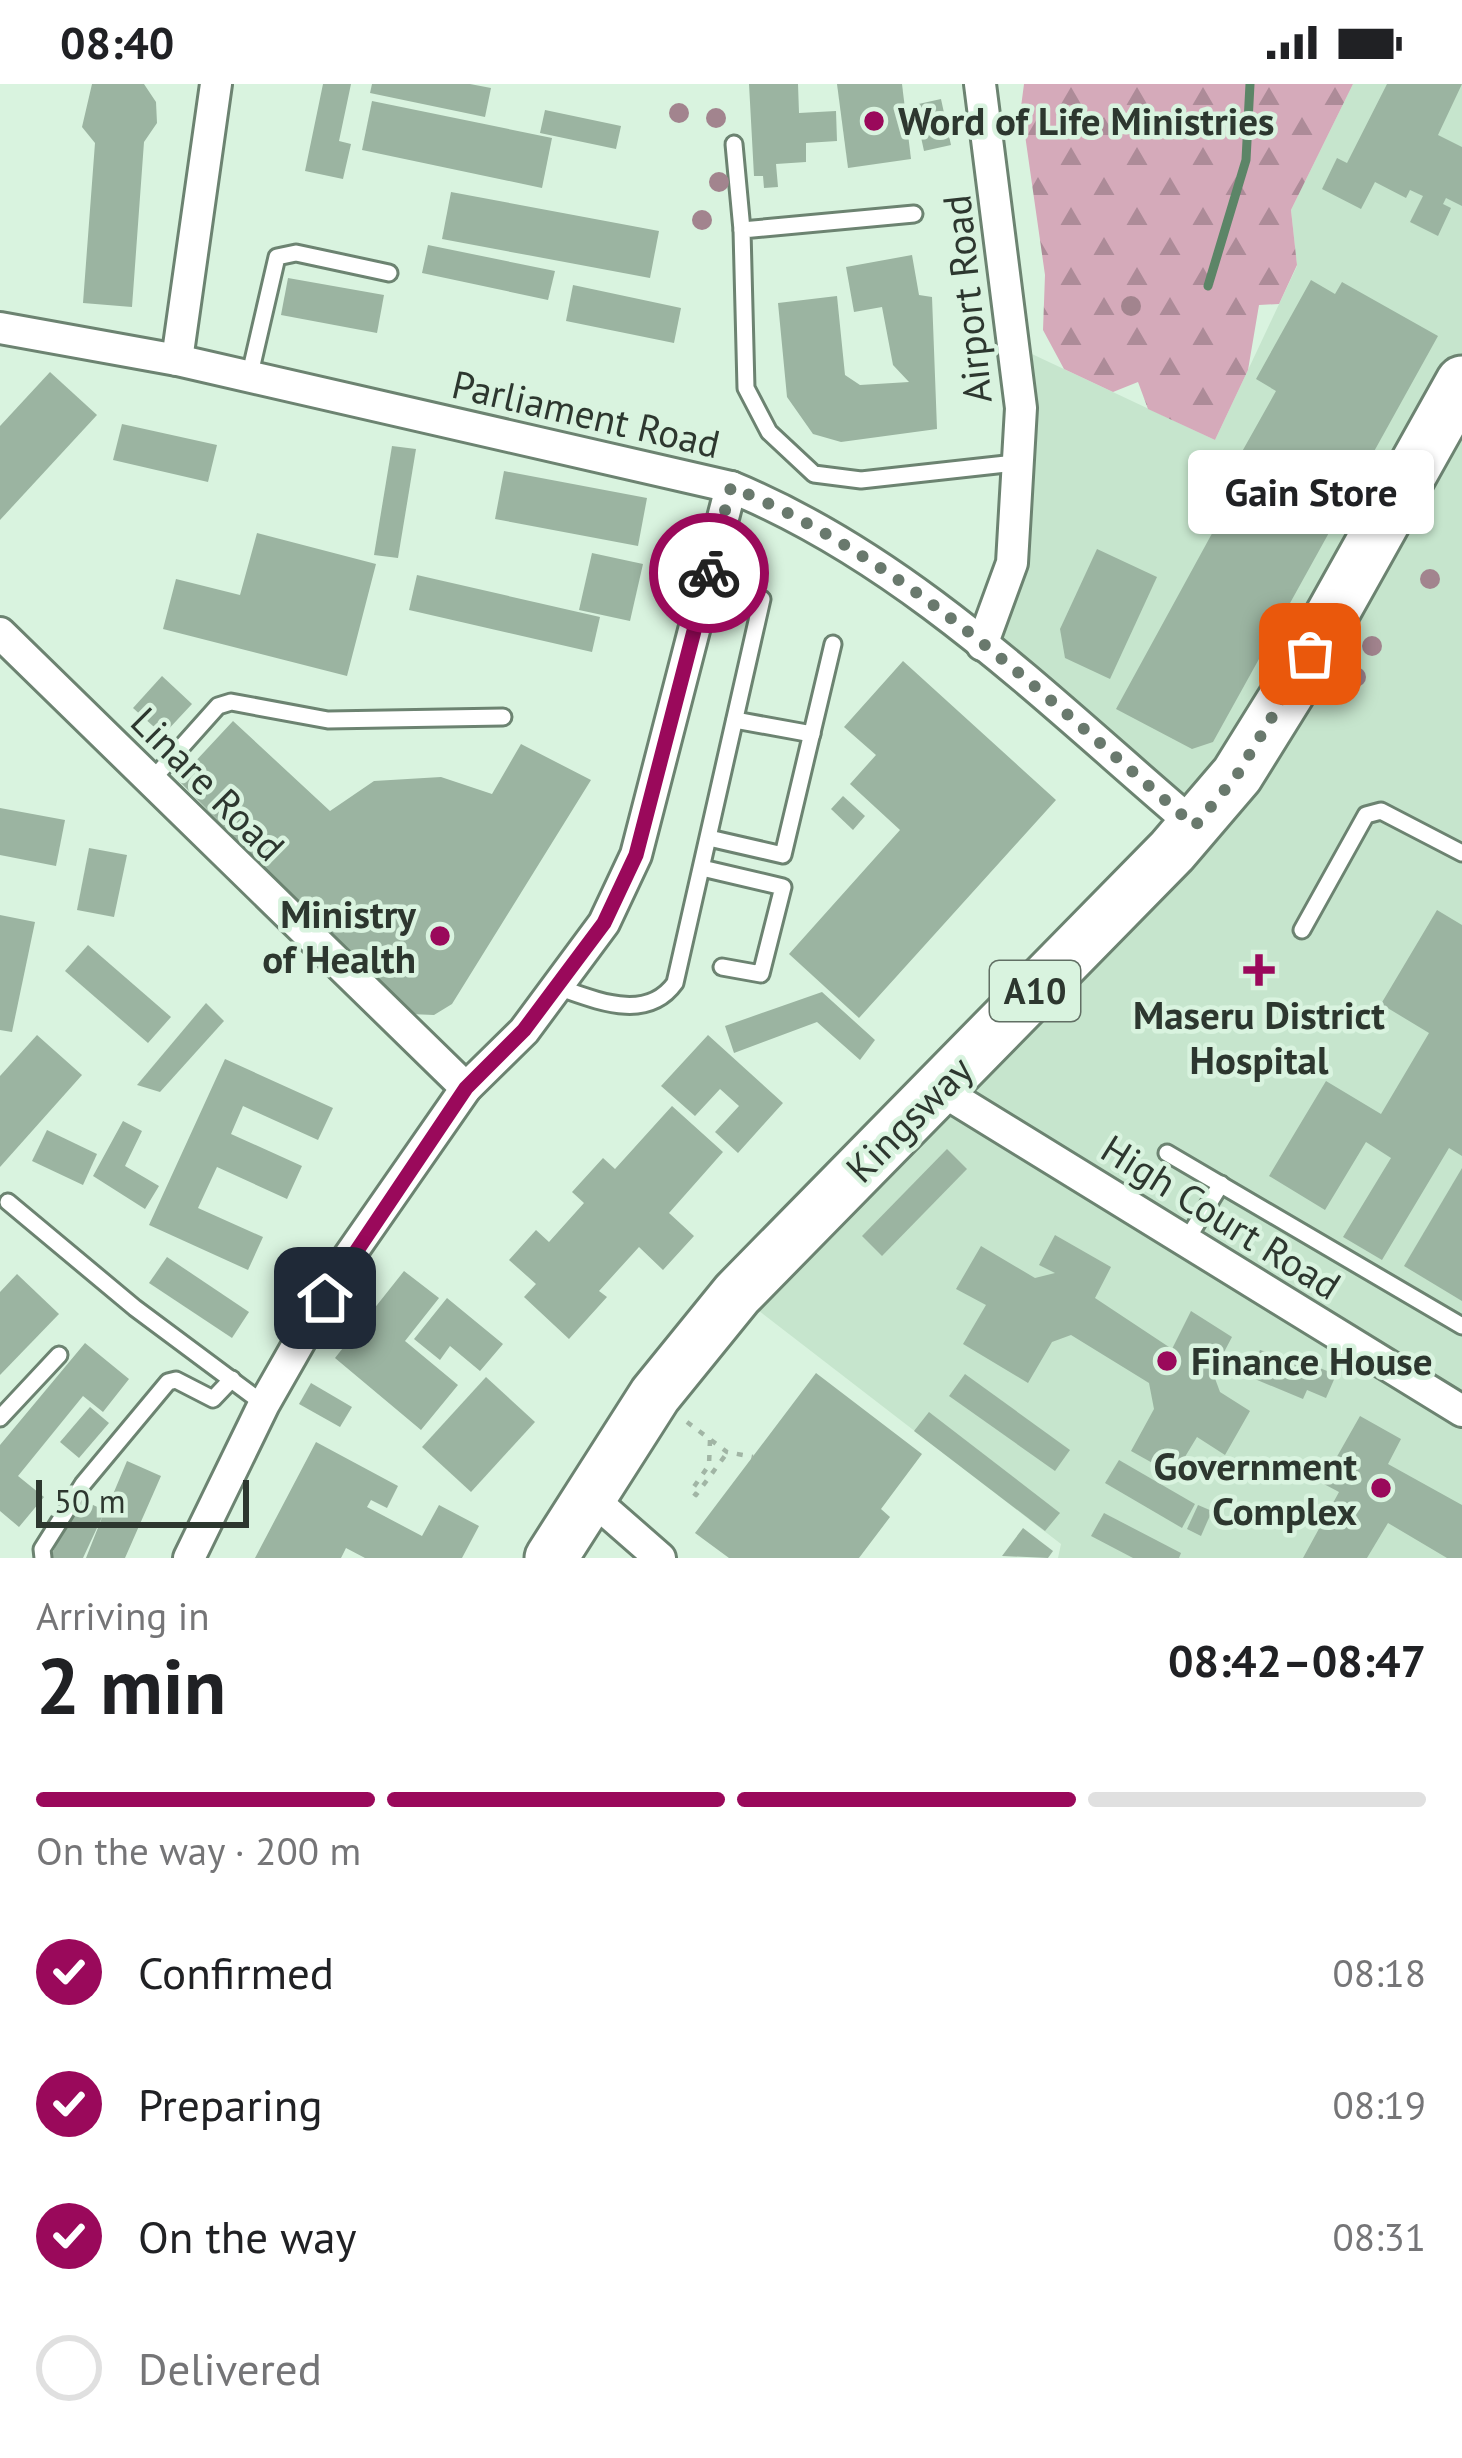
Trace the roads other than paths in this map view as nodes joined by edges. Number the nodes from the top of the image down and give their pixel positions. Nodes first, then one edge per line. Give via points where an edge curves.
1 (216, 84) edge
2 (980, 84) edge
3 (734, 145) dead end
4 (914, 214) dead end
5 (742, 230) junction
6 (389, 274) dead end
7 (0, 328) edge
8 (177, 360) junction
9 (249, 378) junction
10 (1462, 382) edge
11 (1015, 463) junction
12 (731, 487) junction
13 (762, 599) dead end
14 (0, 633) edge
15 (833, 644) dead end
16 (982, 645) junction
17 (503, 717) dead end
18 (735, 720) junction
19 (812, 734) junction
20 (152, 781) junction
21 (1195, 826) junction
22 (709, 838) junction
23 (1462, 853) edge
24 (702, 868) junction
25 (1302, 930) dead end
26 (722, 967) dead end
27 (560, 988) junction
28 (466, 1088) junction
29 (940, 1089) junction
30 (1167, 1153) dead end
31 (1221, 1184) junction
32 (8, 1202) dead end
33 (1186, 1241) junction
34 (1462, 1325) edge
35 (59, 1354) dead end
36 (232, 1378) junction
37 (264, 1404) junction
38 (1462, 1411) edge
39 (0, 1418) edge
40 (587, 1495) junction
41 (43, 1558) edge
42 (189, 1558) edge
43 (551, 1558) edge
44 (660, 1558) edge

1 - 8 street
2 - 11 street, Airport Road via 1017,347
3 - 5 lane
4 - 5 lane
5 - 11 lane via 746,388 769,432 814,474 861,480
6 - 9 lane via 296,253 277,257
7 - 8 street, Parliament Road
8 - 9 street, Parliament Road
9 - 12 street, Parliament Road
10 - 21 main road, Kingsway / A10 via 1288,693
11 - 16 street, Airport Road via 1012,563
12 - 16 street, Parliament Road via 855,548
12 - 27 street via 636,855
13 - 18 lane
14 - 20 street, Linare Road
15 - 19 lane
16 - 21 street, Parliament Road
17 - 20 lane via 328,721 231,702 218,706
18 - 19 lane
18 - 22 lane
19 - 22 lane via 783,855
20 - 28 street, Linare Road
21 - 29 main road, Kingsway / A10
22 - 24 lane
23 - 25 lane via 1382,812 1366,815
24 - 26 lane via 783,886 761,974
24 - 27 lane via 678,975 665,997 630,1006
27 - 28 street
28 - 37 street via 345,1262
29 - 33 street, High Court Road
29 - 40 main road, Kingsway / A10 via 737,1294
30 - 31 lane
31 - 33 lane
31 - 34 lane
32 - 36 lane
33 - 38 street, High Court Road
35 - 39 lane
36 - 37 lane
36 - 41 lane via 213,1399 168,1382 83,1484
37 - 42 street
40 - 43 main road, Kingsway / A10
40 - 44 street

